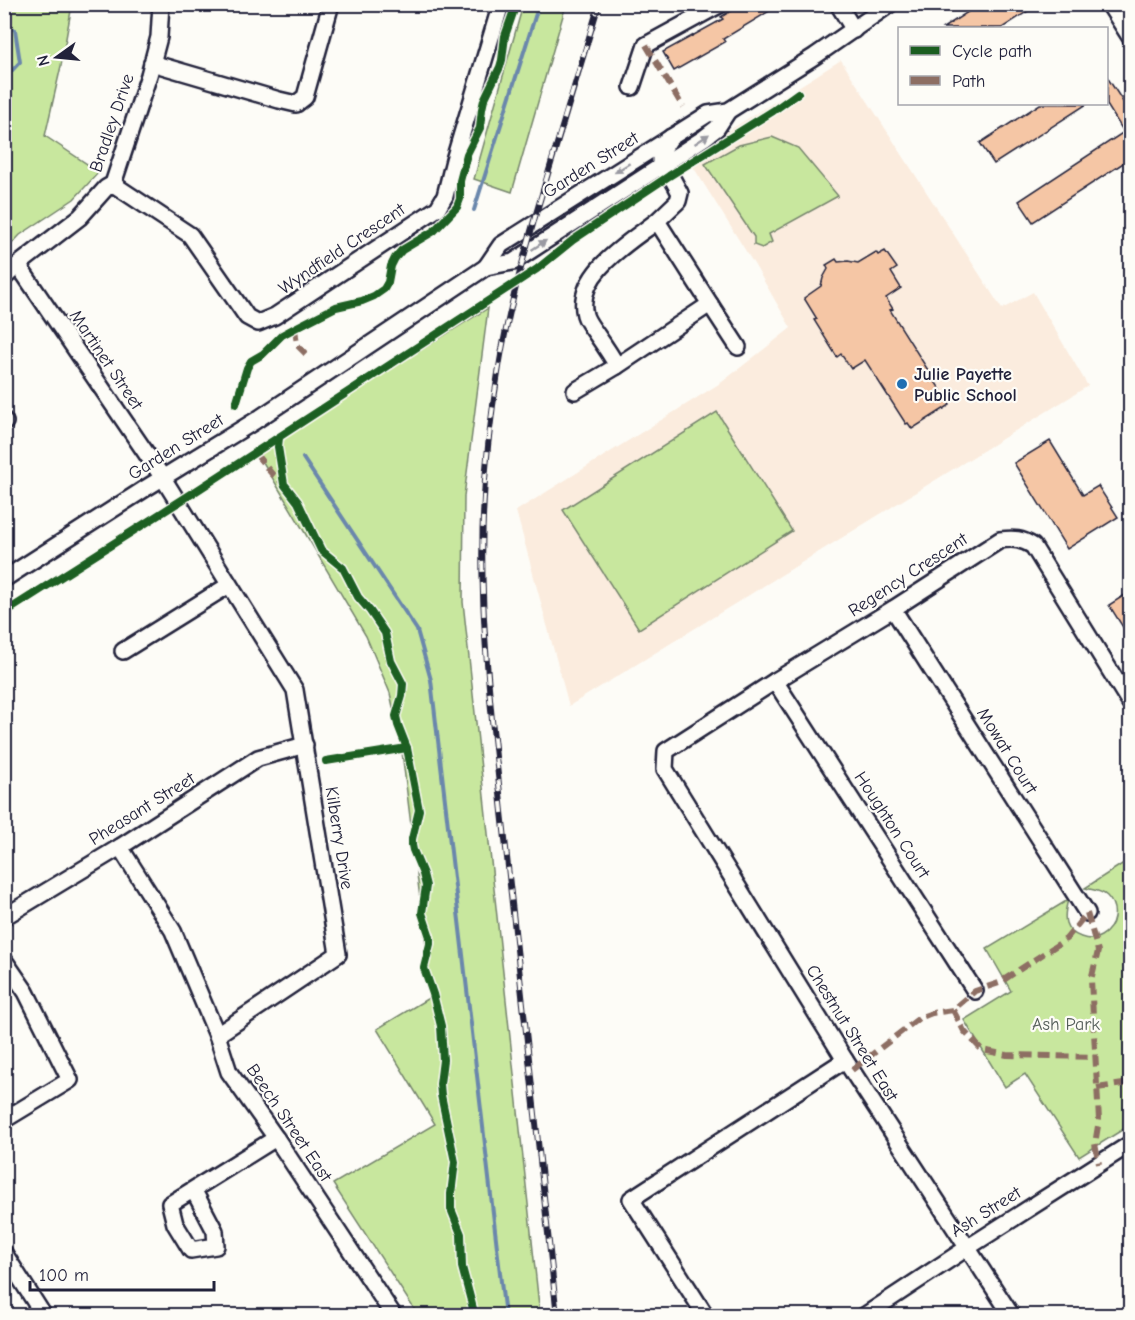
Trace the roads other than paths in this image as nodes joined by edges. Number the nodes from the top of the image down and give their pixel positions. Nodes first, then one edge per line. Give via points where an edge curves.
1 (161, 4) edge
2 (331, 4) edge
3 (501, 4) edge
4 (838, 4) edge
5 (890, 4) edge
6 (1109, 4) edge
7 (719, 5) edge
8 (854, 30) junction
9 (1131, 37) edge
10 (152, 63) junction
11 (632, 87) dead end
12 (728, 111) junction
13 (671, 137) junction
14 (660, 166) junction
15 (113, 184) junction
16 (657, 221) junction
17 (18, 265) junction
18 (486, 267) junction
19 (4, 278) edge
20 (710, 304) junction
21 (738, 347) dead end
22 (617, 366) junction
23 (574, 391) dead end
24 (163, 477) junction
25 (4, 579) edge
26 (229, 585) junction
27 (894, 609) junction
28 (123, 651) dead end
29 (775, 681) junction
30 (1131, 703) edge
31 (305, 745) junction
32 (664, 769) joint
33 (120, 847) junction
34 (1087, 914) dead end
35 (4, 917) edge
36 (4, 960) edge
37 (975, 991) dead end
38 (217, 1035) junction
39 (845, 1060) junction
40 (4, 1120) edge
41 (276, 1138) junction
42 (1131, 1144) edge
43 (194, 1191) dead end
44 (967, 1248) junction
45 (4, 1253) edge
46 (37, 1313) edge
47 (394, 1316) edge
48 (706, 1316) edge
49 (864, 1316) edge
50 (1012, 1316) edge

1 - 10 street, Bradley Drive
2 - 10 street via 305,97 296,104
3 - 15 street, Wyndfield Crescent via 445,196 438,208 275,316 258,323 247,317 190,235
4 - 8 street
5 - 8 street, Garden Street
6 - 9 street
7 - 11 street via 646,45
8 - 12 street, Garden Street
10 - 15 street, Bradley Drive
12 - 13 street, Garden Street via 708,114
14 -> 12 street, Garden Street via 717,128
13 - 14 street via 660,154
13 -> 18 street, Garden Street via 501,245
14 - 16 street via 680,193 678,201
18 -> 14 street, Garden Street via 513,262
15 - 17 street, Bradley Drive via 80,217
16 - 20 street
16 - 22 street via 598,268 583,301 586,317
17 - 19 street, Bradley Drive
17 - 24 street, Martinet Street
18 - 24 street, Garden Street via 255,421
20 - 21 street
20 - 22 street
22 - 23 street
24 - 25 street, Garden Street
24 - 26 street, Kilberry Drive
26 - 28 street
26 - 31 street, Kilberry Drive via 295,690
27 - 29 street, Regency Crescent
27 - 30 street, Regency Crescent via 1000,540 1024,540 1033,546
27 - 34 street, Mowat Court
29 - 32 street, Regency Crescent via 666,751
29 - 37 street, Houghton Court
31 - 33 street, Pheasant Street via 258,758
31 - 38 street, Kilberry Drive via 338,954
32 - 39 street, Chestnut Street East
33 - 35 street, Pheasant Street
33 - 38 street, Beech Street East via 173,931
36 - 40 street via 26,992 70,1080
38 - 41 street, Beech Street East via 230,1072
39 - 44 street, Chestnut Street East
39 - 48 street via 631,1199
41 - 43 street
41 - 47 street, Beech Street East
42 - 44 street, Ash Street
44 - 49 street, Ash Street
44 - 50 street, Chestnut Street East
45 - 46 street

